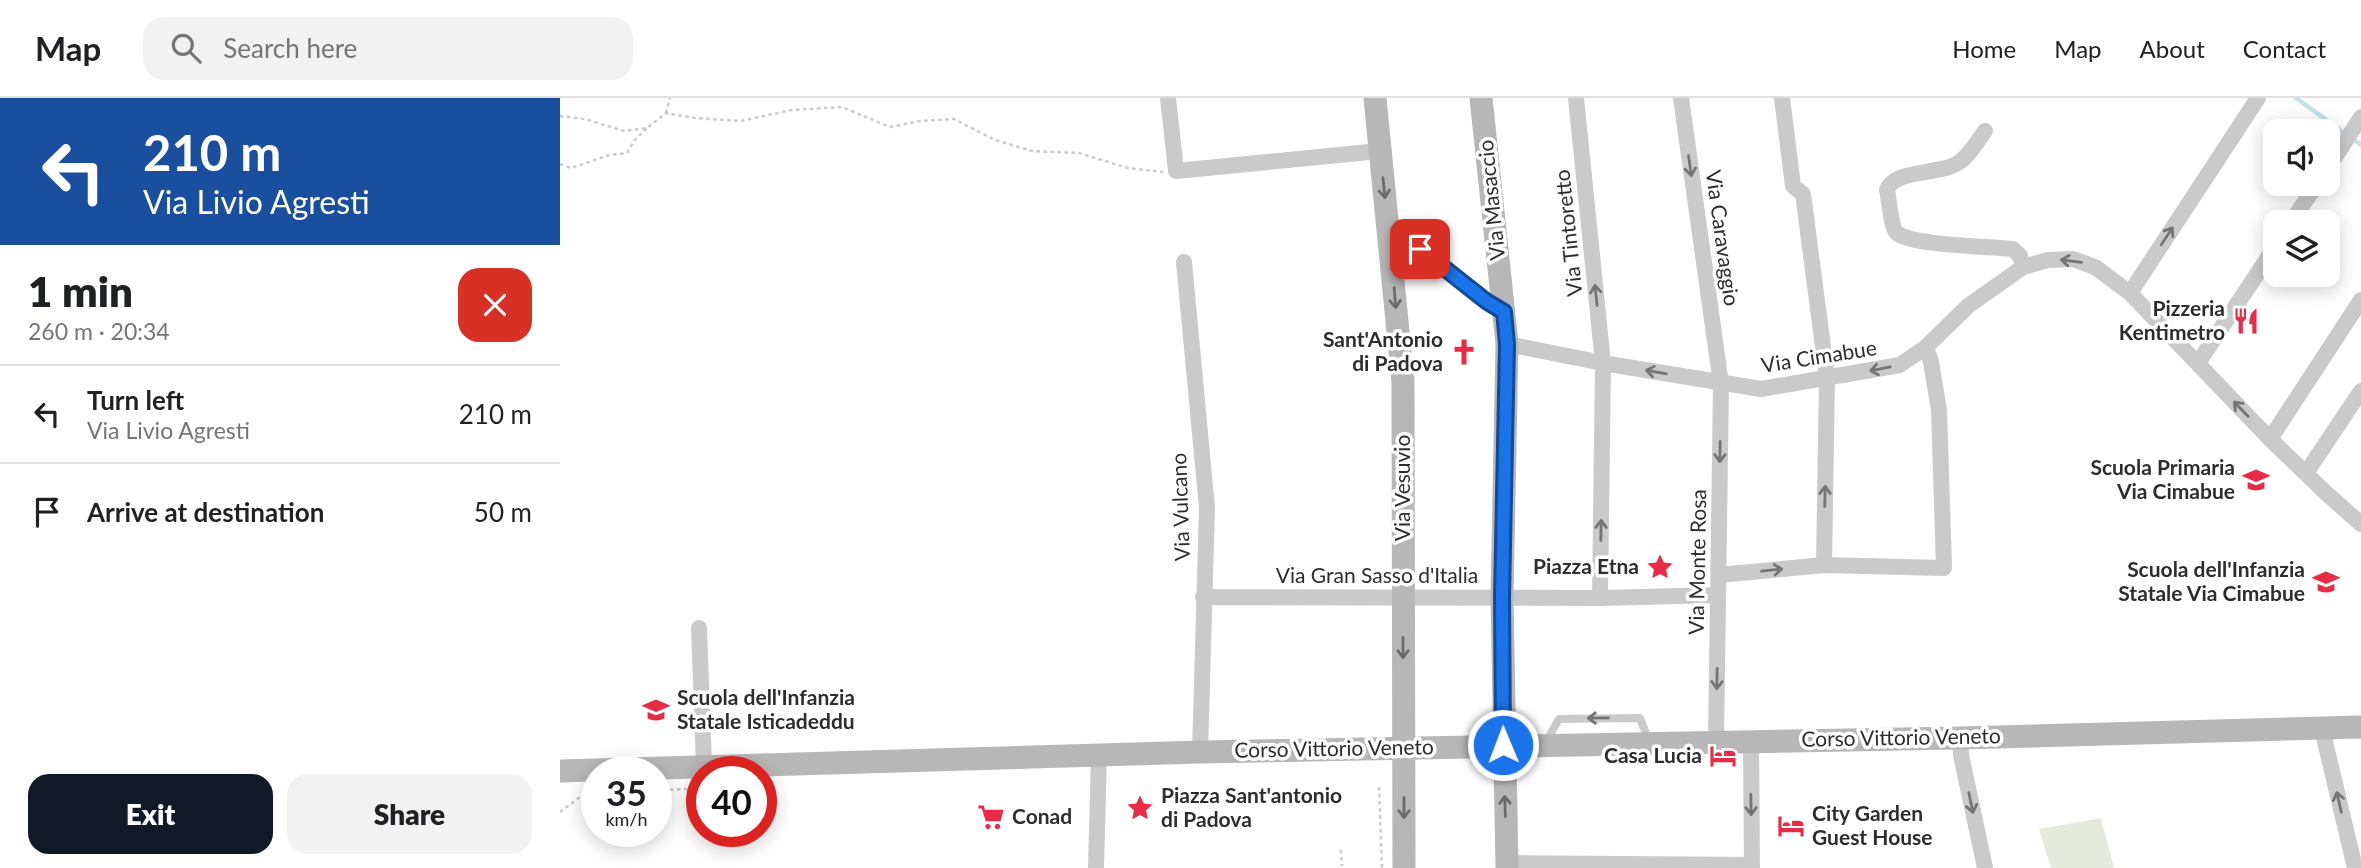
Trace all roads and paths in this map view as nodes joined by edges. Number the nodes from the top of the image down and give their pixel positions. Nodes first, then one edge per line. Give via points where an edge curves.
1 (670, 98) edge
2 (1168, 98) edge
3 (1374, 98) edge
4 (1481, 98) edge
5 (1576, 98) edge
6 (1681, 98) edge
7 (1782, 98) edge
8 (2257, 101) edge
9 (666, 113) junction
10 (560, 116) edge
11 (2358, 121) edge
12 (647, 128) junction
13 (1985, 131) dead end
14 (2340, 149) edge
15 (1380, 151) junction
16 (560, 163) edge
17 (1176, 171) junction
18 (1389, 230) junction
19 (1184, 262) dead end
20 (2263, 265) edge
21 (2023, 267) junction
22 (2130, 293) junction
23 (2361, 300) edge
24 (1504, 312) junction
25 (1507, 344) junction
26 (1926, 347) junction
27 (1603, 363) junction
28 (2198, 363) junction
29 (1827, 377) junction
30 (1721, 384) junction
31 (2361, 391) edge
32 (2270, 439) junction
33 (2306, 472) junction
34 (2361, 523) edge
35 (1824, 565) junction
36 (1719, 575) junction
37 (1718, 595) junction
38 (1403, 596) junction
39 (1203, 597) junction
40 (1502, 597) junction
41 (1600, 598) junction
42 (699, 628) dead end
43 (2361, 727) edge
44 (2322, 729) junction
45 (1960, 737) junction
46 (1716, 741) junction
47 (1751, 742) junction
48 (1503, 745) junction
49 (1404, 747) junction
50 (1200, 752) junction
51 (1099, 754) junction
52 (703, 756) edge
53 (777, 770) edge
54 (560, 771) edge
55 (686, 774) edge
56 (1379, 787) dead end
57 (581, 795) edge
58 (560, 812) edge
59 (1341, 850) dead end
60 (1507, 865) edge
61 (1342, 866) dead end
62 (1752, 866) edge
63 (1096, 868) edge
64 (1382, 868) edge
65 (1404, 868) edge
66 (1986, 868) edge
67 (2355, 868) edge

1 - 9 path
2 - 17 street
3 - 15 main road, Via Vesuvio
4 - 24 main road, Via Masaccio
27 -> 5 street, Via Tintoretto
6 -> 30 street, Via Caravaggio
7 - 29 street via 1793,186 1803,194
22 -> 8 street
9 - 12 path
9 - 17 path via 741,121 791,110 842,107 890,127 954,119 995,140 1032,151 1079,153 1128,168
10 - 12 path via 624,131
11 - 14 street
12 - 16 path via 627,153 571,168
13 - 21 street via 1961,161 1889,185 1894,229 1918,240 2013,249
15 - 17 street
15 -> 18 main road, Via Vesuvio
18 - 24 street via 1398,232
18 -> 38 main road, Via Vesuvio via 1403,382
19 - 39 street, Via Vulcano via 1207,508
20 - 28 street
22 -> 21 street, Via Cimabue via 2095,267 2073,259
21 - 26 street, Via Cimabue via 1968,306
22 - 28 street, Via Cimabue
23 - 32 street
24 - 25 main road, Via Masaccio
25 - 27 street, Via Cimabue
25 - 40 main road, Via Masaccio
26 -> 29 street, Via Cimabue via 1900,365
26 - 35 street via 1939,410 1944,569
30 -> 27 street, Via Cimabue
41 -> 27 street, Via Tintoretto
32 -> 28 street, Via Cimabue
29 - 30 street, Via Cimabue via 1761,389
35 -> 29 street
30 -> 36 street, Via Monte Rosa
31 - 33 street
32 - 33 street, Via Cimabue
33 - 34 street, Via Cimabue
36 -> 35 street
36 - 37 street, Via Monte Rosa
37 - 41 street, Via Gran Sasso d'Italia
37 -> 46 street, Via Monte Rosa
38 - 39 street, Via Gran Sasso d'Italia
38 - 40 street, Via Gran Sasso d'Italia
38 -> 49 main road, Via Vesuvio
39 - 50 street, Via Vulcano
40 - 41 street, Via Gran Sasso d'Italia
40 - 48 main road, Via Masaccio
42 - 52 street
43 - 44 main road, Corso Vittorio Veneto
44 - 45 main road, Corso Vittorio Veneto
67 -> 44 street
45 - 47 main road, Corso Vittorio Veneto
45 -> 66 street
46 - 47 main road, Corso Vittorio Veneto
46 - 48 main road, Corso Vittorio Veneto
47 -> 62 street
48 - 49 main road, Corso Vittorio Veneto
60 -> 48 main road, Via Masaccio
49 - 50 main road, Corso Vittorio Veneto
49 -> 65 main road, Via Vesuvio
50 - 51 main road, Corso Vittorio Veneto
51 - 53 main road, Corso Vittorio Veneto
51 - 63 street
54 - 55 main road, Corso Vittorio Veneto
56 - 64 path
57 - 58 path
59 - 61 path
60 - 62 street

